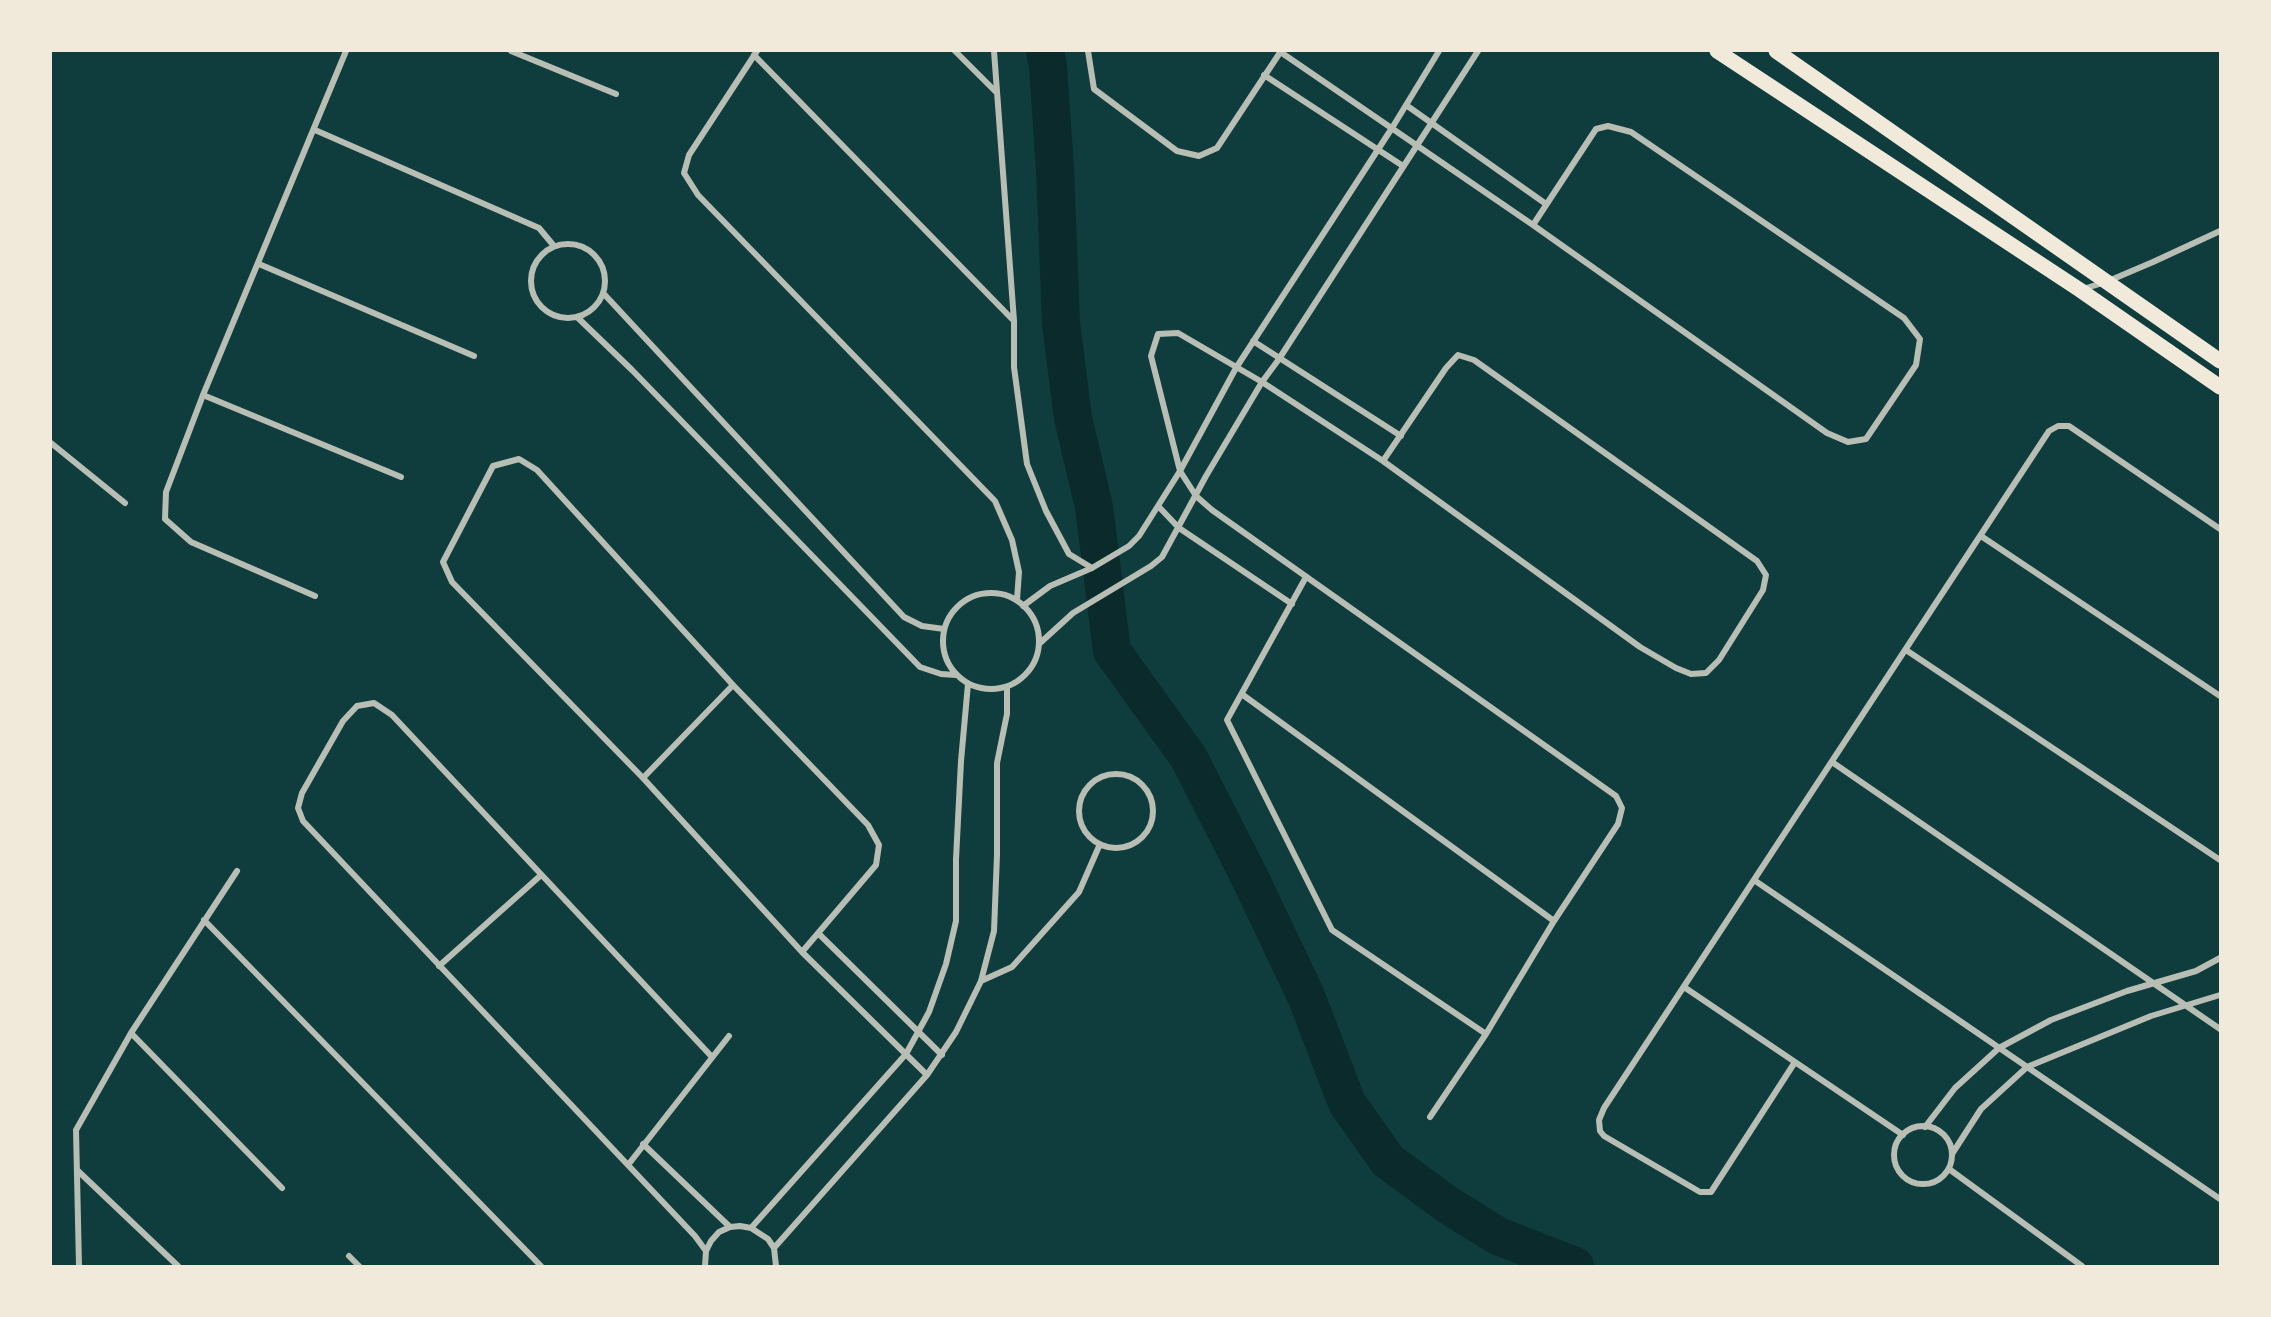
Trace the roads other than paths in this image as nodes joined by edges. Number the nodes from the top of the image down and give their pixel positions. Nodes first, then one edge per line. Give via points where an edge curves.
1 (346, 51) edge
2 (511, 51) edge
3 (955, 51) edge
4 (994, 51) edge
5 (1088, 51) edge
6 (1280, 51) edge
7 (1439, 51) edge
8 (1478, 51) edge
9 (1717, 51) edge
10 (1776, 51) edge
11 (755, 53) edge
12 (1264, 75) junction
13 (998, 93) junction
14 (616, 94) dead end
15 (1406, 105) junction
16 (1430, 123) junction
17 (1392, 128) junction
18 (315, 130) junction
19 (1416, 145) junction
20 (1378, 149) junction
21 (1403, 166) junction
22 (1546, 204) junction
23 (1533, 225) junction
24 (2220, 231) edge
25 (554, 246) junction
26 (259, 264) junction
27 (2106, 282) junction
28 (2080, 290) junction
29 (604, 294) junction
30 (577, 317) junction
31 (1014, 321) junction
32 (1253, 341) junction
33 (474, 356) dead end
34 (1279, 359) junction
35 (2220, 361) edge
36 (1236, 368) junction
37 (1262, 382) junction
38 (2220, 387) edge
39 (203, 395) junction
40 (1401, 436) junction
41 (51, 442) edge
42 (1383, 461) junction
43 (1180, 471) junction
44 (401, 477) dead end
45 (1196, 496) junction
46 (125, 503) dead end
47 (1159, 507) junction
48 (1179, 528) junction
49 (2220, 530) edge
50 (1981, 536) junction
51 (1092, 568) junction
52 (1306, 577) junction
53 (315, 596) dead end
54 (1017, 600) junction
55 (1292, 604) junction
56 (1023, 606) junction
57 (944, 629) junction
58 (1039, 644) junction
59 (1906, 650) junction
60 (956, 675) junction
61 (968, 684) junction
62 (733, 685) junction
63 (1007, 687) junction
64 (1243, 695) junction
65 (2220, 696) edge
66 (1832, 762) junction
67 (643, 778) junction
68 (1100, 844) junction
69 (2220, 860) edge
70 (237, 871) dead end
71 (540, 876) junction
72 (1754, 880) junction
73 (204, 920) junction
74 (1554, 921) junction
75 (819, 934) junction
76 (802, 952) junction
77 (2220, 958) edge
78 (439, 966) junction
79 (981, 981) junction
80 (2154, 983) junction
81 (1684, 987) junction
82 (2220, 994) edge
83 (2186, 1005) junction
84 (2220, 1029) edge
85 (131, 1033) junction
86 (918, 1034) junction
87 (1486, 1034) junction
88 (729, 1036) dead end
89 (1999, 1048) junction
90 (906, 1053) junction
91 (942, 1055) junction
92 (712, 1057) junction
93 (1795, 1062) junction
94 (2027, 1067) junction
95 (927, 1075) junction
96 (1430, 1117) dead end
97 (1925, 1127) junction
98 (1903, 1135) junction
99 (643, 1144) junction
100 (1952, 1154) junction
101 (628, 1165) junction
102 (1949, 1169) junction
103 (77, 1170) junction
104 (282, 1188) dead end
105 (2220, 1199) edge
106 (730, 1227) junction
107 (751, 1228) junction
108 (774, 1248) junction
109 (706, 1251) junction
110 (349, 1256) dead end
111 (79, 1266) edge
112 (178, 1266) edge
113 (359, 1266) edge
114 (541, 1266) edge
115 (705, 1266) edge
116 (776, 1266) edge
117 (2082, 1266) edge

1 - 18 street
2 - 14 street
3 - 13 street
4 - 13 street
5 - 12 street via 1094,89 1177,151 1199,156 1217,148
6 - 12 street
6 - 17 street
7 - 15 street
8 - 16 street
9 - 28 main road
10 - 27 main road
11 - 31 street
11 - 54 street via 689,155 684,173 698,195 995,501 1012,540 1019,572
12 - 20 street
13 - 31 street
15 - 16 street
15 - 17 street
16 - 19 street
16 - 22 street
17 - 19 street
17 - 20 street
18 - 25 street via 539,228
18 - 26 street
19 - 21 street
19 - 23 street
20 - 21 street
20 - 32 street
21 - 34 street
22 - 23 street
22 - 23 street via 1596,129 1608,126 1631,132 1904,318 1920,339 1916,365 1866,439 1848,442 1827,433
24 - 27 street
25 - 29 street via 579,245 592,252 602,263 606,278
25 - 30 street via 534,265 533,293 550,314
26 - 33 street
26 - 39 street
27 - 28 street
27 - 35 main road
28 - 38 main road
29 - 30 street via 593,309
29 - 57 street via 904,617 922,626
30 - 60 street via 920,667
31 - 51 street via 1014,367 1027,464 1069,554
32 - 34 street
32 - 36 street
34 - 37 street
34 - 40 street
36 - 37 street
36 - 43 street
36 - 43 street via 1178,333 1158,334 1151,356
37 - 42 street
37 - 45 street
39 - 44 street
39 - 53 street via 166,492 165,519 191,542
40 - 42 street
40 - 42 street via 1458,355 1474,360 1757,561 1766,575 1763,590 1719,660 1706,673 1691,674 1640,647
41 - 46 street
43 - 45 street
43 - 47 street
45 - 48 street
45 - 52 street
47 - 48 street
47 - 51 street via 1129,546
48 - 55 street
48 - 58 street via 1162,557 1073,613
49 - 50 street via 2068,426 2058,426 2049,431
50 - 59 street
50 - 65 street
51 - 56 street via 1050,586
52 - 55 street
52 - 74 street via 1616,796 1622,808 1618,824
54 - 56 street
54 - 57 street via 990,593 974,596 960,604
55 - 64 street
56 - 58 street via 1037,627
57 - 60 street via 943,645
58 - 63 street via 1035,662 1026,676
59 - 66 street
59 - 69 street
60 - 61 street
61 - 63 street via 991,690
61 - 86 street via 956,859 956,921 946,964
62 - 67 street
62 - 67 street via 537,470 519,459 493,466 443,562 452,582
62 - 75 street via 868,825 879,845 876,865
63 - 79 street via 1007,714 997,763 994,931
64 - 74 street
64 - 87 street via 1227,720 1332,930
66 - 72 street
66 - 80 street
67 - 76 street
68 - 68 street via 1133,844 1148,830 1153,806 1142,783 1121,774 1109,774 1085,791 1080,816 1089,836
68 - 79 street via 1079,892 1012,967
70 - 73 street
71 - 78 street
71 - 78 street via 392,715 374,703 357,706 343,721 302,793 298,808 303,821
71 - 92 street
72 - 81 street
72 - 89 street
73 - 85 street
73 - 114 street
74 - 87 street
75 - 76 street
75 - 86 street
76 - 90 street
77 - 80 street via 2196,971
78 - 101 street
79 - 91 street
80 - 83 street
80 - 89 street via 2051,1020
81 - 93 street
81 - 93 street via 1604,1108 1599,1120 1604,1136 1700,1191 1711,1192
82 - 83 street
83 - 84 street
83 - 94 street
85 - 103 street via 76,1130
85 - 104 street
86 - 90 street
86 - 91 street
87 - 96 street
88 - 92 street
89 - 94 street
89 - 97 street via 1955,1088
90 - 95 street
90 - 107 street
91 - 95 street
92 - 99 street
93 - 98 street
94 - 100 street via 1981,1109
94 - 105 street
95 - 108 street
97 - 98 street
97 - 100 street via 1940,1132
98 - 102 street via 1897,1143 1895,1162 1906,1179 1915,1183 1934,1182
99 - 101 street
99 - 106 street
100 - 102 street
101 - 109 street
102 - 117 street
103 - 111 street
103 - 112 street
106 - 107 street
106 - 109 street via 719,1232
107 - 108 street
108 - 116 street
109 - 115 street
110 - 113 street

